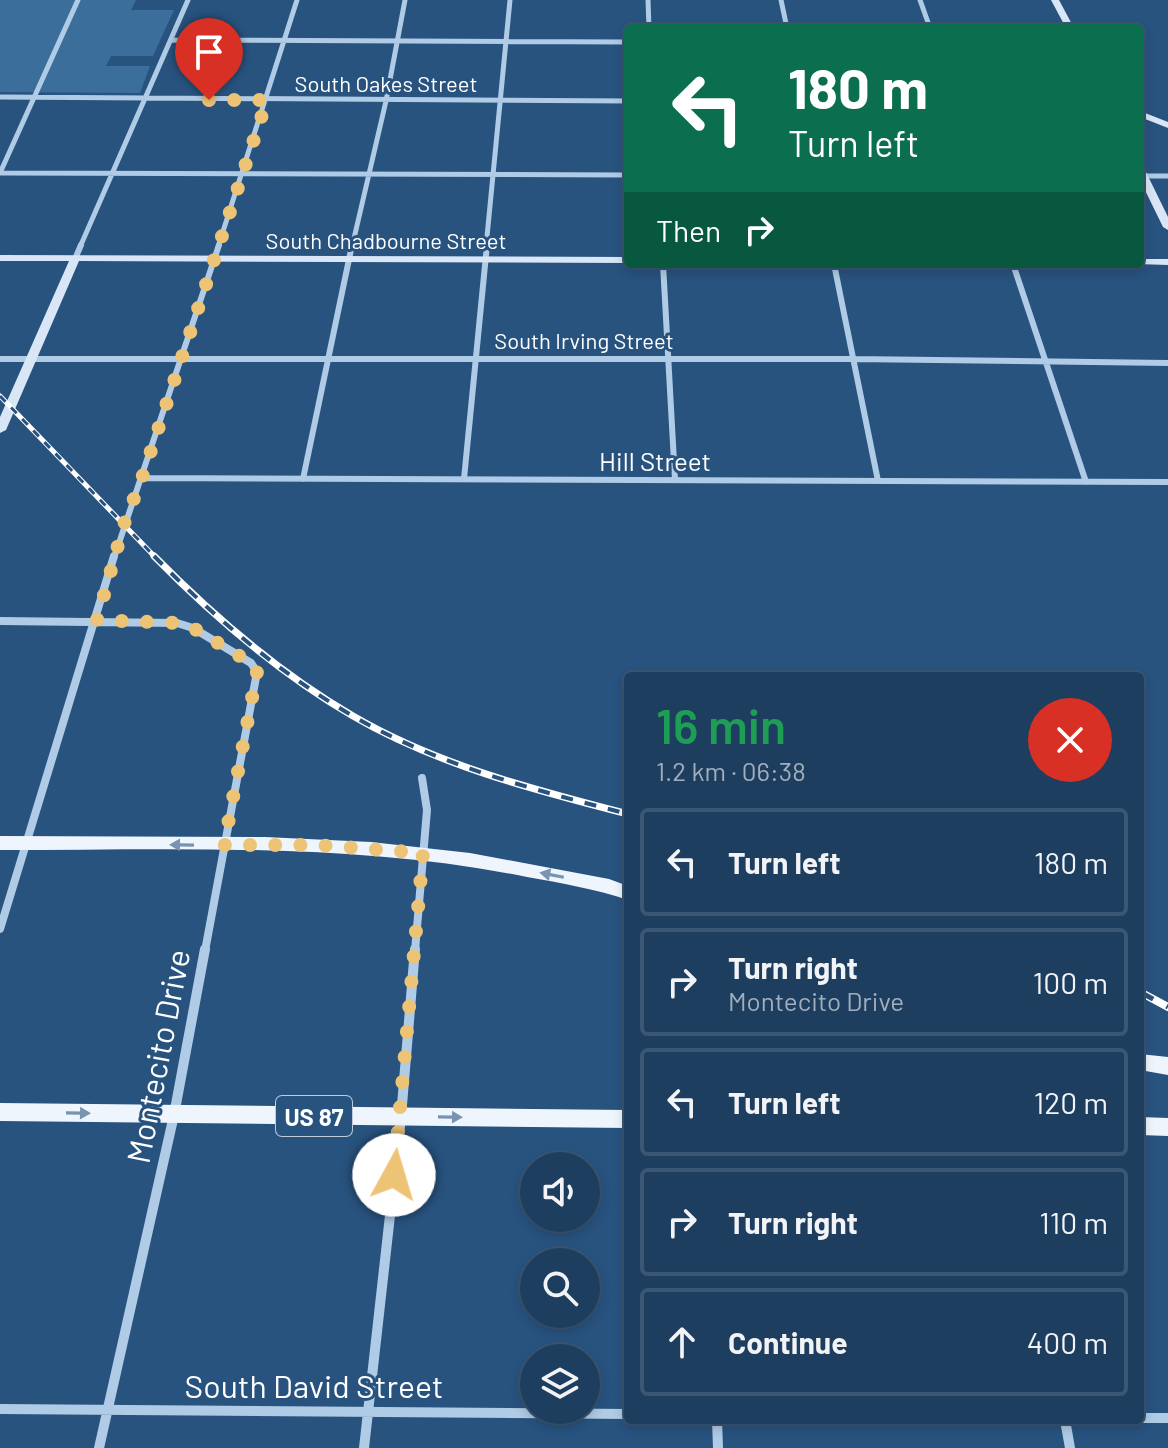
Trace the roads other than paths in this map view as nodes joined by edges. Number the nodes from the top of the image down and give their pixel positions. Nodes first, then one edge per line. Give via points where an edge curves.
1 (78, 0) edge
2 (188, 0) edge
3 (297, 0) edge
4 (405, 0) edge
5 (510, 0) edge
6 (648, 0) edge
7 (781, 0) edge
8 (920, 0) edge
9 (1055, 0) edge
10 (649, 24) edge
11 (786, 24) edge
12 (929, 24) edge
13 (1068, 24) edge
14 (171, 40) junction
15 (283, 40) junction
16 (396, 41) junction
17 (507, 41) junction
18 (624, 42) edge
19 (0, 97) edge
20 (32, 97) junction
21 (146, 98) junction
22 (267, 100) junction
23 (386, 101) junction
24 (503, 101) junction
25 (624, 101) edge
26 (1144, 116) edge
27 (1168, 125) edge
28 (0, 173) edge
29 (114, 173) junction
30 (243, 174) junction
31 (368, 174) junction
32 (493, 174) junction
33 (1144, 174) edge
34 (624, 175) edge
35 (1168, 176) edge
36 (1144, 180) edge
37 (1168, 227) edge
38 (0, 258) edge
39 (75, 259) junction
40 (215, 259) junction
41 (349, 259) junction
42 (487, 260) junction
43 (624, 260) edge
44 (1144, 262) edge
45 (1168, 262) edge
46 (663, 268) edge
47 (835, 268) edge
48 (1014, 268) edge
49 (475, 358) junction
50 (0, 359) edge
51 (31, 359) junction
52 (180, 359) junction
53 (327, 359) junction
54 (667, 359) junction
55 (853, 359) junction
56 (1044, 361) junction
57 (1168, 363) edge
58 (1, 425) edge
59 (142, 478) junction
60 (303, 479) junction
61 (464, 479) junction
62 (675, 480) junction
63 (878, 481) junction
64 (1086, 482) junction
65 (1168, 482) edge
66 (97, 620) junction
67 (0, 621) edge
68 (422, 778) dead end
69 (0, 843) edge
70 (28, 843) junction
71 (224, 845) junction
72 (423, 853) junction
73 (624, 892) edge
74 (0, 929) edge
75 (1144, 1063) edge
76 (1168, 1066) edge
77 (0, 1112) edge
78 (174, 1115) junction
79 (401, 1117) junction
80 (624, 1119) edge
81 (1144, 1126) edge
82 (1168, 1127) edge
83 (0, 1409) edge
84 (108, 1410) junction
85 (367, 1412) junction
86 (624, 1414) edge
87 (1144, 1418) edge
88 (1168, 1418) edge
89 (717, 1424) edge
90 (1066, 1424) edge
91 (99, 1448) edge
92 (364, 1448) edge
93 (718, 1448) edge
94 (1070, 1448) edge

1 - 20 street
2 - 14 street
3 - 15 street
4 - 16 street
5 - 17 street
6 - 10 street
7 - 11 street
8 - 12 street
9 - 13 main road
14 - 15 street
14 - 21 street
15 - 16 street
15 - 22 street
16 - 17 street
16 - 23 street
17 - 18 street
17 - 24 street
19 - 20 street, South Oakes Street
20 - 21 street, South Oakes Street
20 - 28 street
21 - 22 street, South Oakes Street
21 - 29 street
22 - 23 street, South Oakes Street
22 - 30 street
23 - 24 street, South Oakes Street
23 - 31 street
24 - 25 street, South Oakes Street
24 - 32 street
26 - 27 main road
28 - 29 street
29 - 30 street
29 - 39 street
30 - 31 street
30 - 40 street
31 - 32 street
31 - 41 street
32 - 34 street
32 - 42 street
33 - 35 street
36 - 37 main road
38 - 39 main road, South Chadbourne Street
39 - 40 main road, South Chadbourne Street
39 - 51 main road
40 - 41 main road, South Chadbourne Street
40 - 52 street
41 - 42 main road, South Chadbourne Street
41 - 53 street
42 - 43 main road, South Chadbourne Street
42 - 49 street
44 - 45 main road
46 - 54 street
47 - 55 street
48 - 56 street
49 - 53 street, South Irving Street
49 - 54 street, South Irving Street
49 - 61 street
50 - 51 street, South Irving Street
51 - 52 street, South Irving Street
51 - 58 main road
52 - 53 street, South Irving Street
52 - 59 street
53 - 60 street
54 - 55 street, South Irving Street
54 - 62 street
55 - 56 street, South Irving Street
55 - 63 street
56 - 57 street, South Irving Street
56 - 64 street
59 - 60 street, Hill Street
59 - 66 street
60 - 61 street, Hill Street
61 - 62 street, Hill Street
62 - 63 street, Hill Street
63 - 64 street, Hill Street
64 - 65 street, Hill Street
66 - 67 street
66 - 70 street
66 - 71 street, Montecito Drive via 193,628 251,663 257,672
68 - 72 street via 427,810
69 - 70 main road
71 -> 70 main road
70 - 74 street
71 - 72 main road
71 - 78 street, Montecito Drive
73 -> 72 main road
72 - 79 street
75 - 76 main road
77 -> 78 main road, US 87
78 - 79 main road, US 87
78 - 84 street, Montecito Drive
79 -> 80 main road, US 87
79 - 85 street
81 - 82 main road
83 - 84 street, South David Street
84 - 85 street, South David Street
84 - 91 street, Montecito Drive
85 - 86 street, South David Street
85 - 92 street
87 - 88 street
89 - 93 street
90 - 94 street

